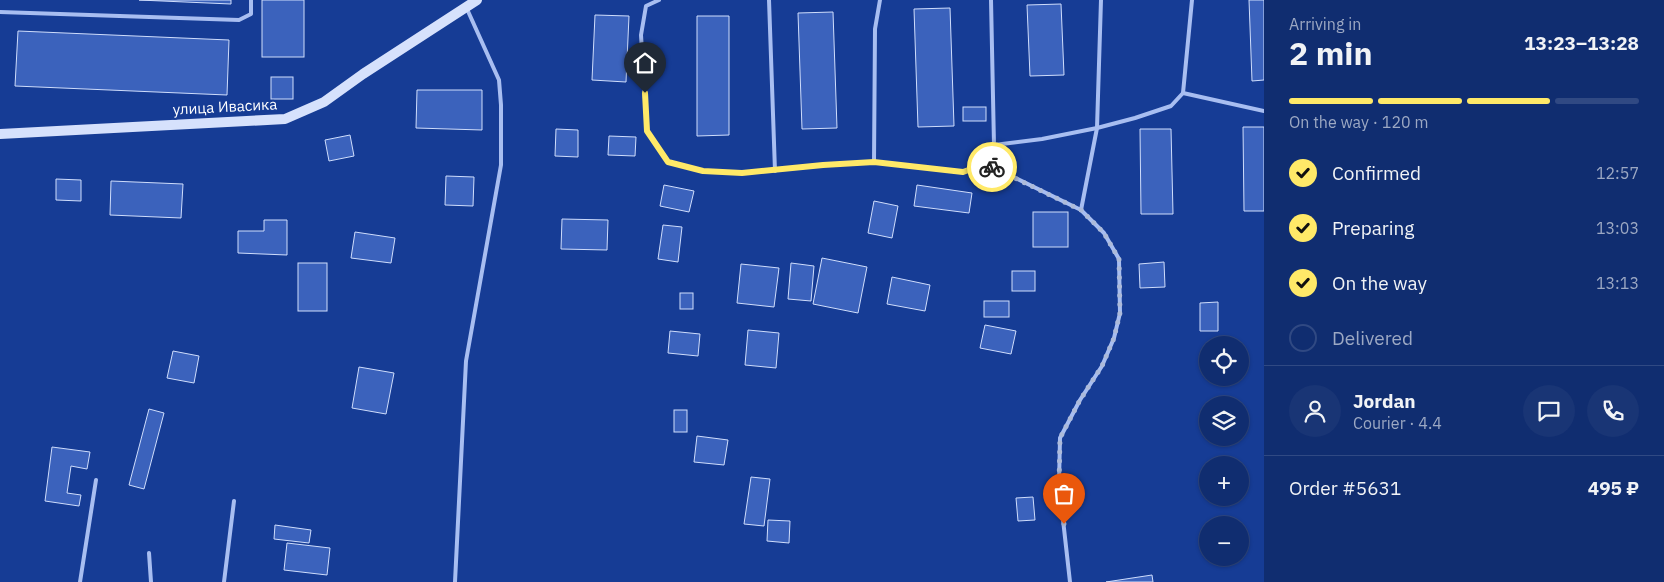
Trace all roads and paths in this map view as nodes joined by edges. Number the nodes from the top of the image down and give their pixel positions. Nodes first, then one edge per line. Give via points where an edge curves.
1 (251, 0) edge
2 (477, 0) edge
3 (659, 0) edge
4 (769, 0) edge
5 (880, 0) edge
6 (990, 0) edge
7 (1101, 0) edge
8 (1192, 0) edge
9 (466, 6) junction
10 (0, 12) edge
11 (1183, 93) junction
12 (1264, 111) edge
13 (1097, 128) junction
14 (0, 134) edge
15 (994, 145) junction
16 (874, 162) junction
17 (985, 164) junction
18 (775, 171) junction
19 (1081, 210) junction
20 (96, 480) dead end
21 (234, 501) dead end
22 (149, 553) dead end
23 (80, 582) edge
24 (151, 582) edge
25 (224, 582) edge
26 (455, 582) edge
27 (1070, 582) edge

1 - 10 lane via 251,14 238,20
2 - 9 main road, улица Ивасика
3 - 18 lane via 646,6 641,35 647,131 668,162 703,171
4 - 18 lane
5 - 16 lane via 875,29
6 - 15 lane
7 - 13 lane
8 - 11 lane
9 - 14 main road, улица Ивасика via 324,102 285,119
9 - 26 lane via 499,80 501,165 466,362
11 - 12 lane
11 - 13 lane via 1171,106
13 - 15 lane
13 - 19 lane
15 - 17 lane
16 - 17 lane via 963,172
16 - 18 lane
17 - 19 lane
19 - 27 lane via 1104,233 1119,259 1120,313 1102,366 1060,438 1059,484
20 - 23 lane
21 - 25 lane
22 - 24 lane

